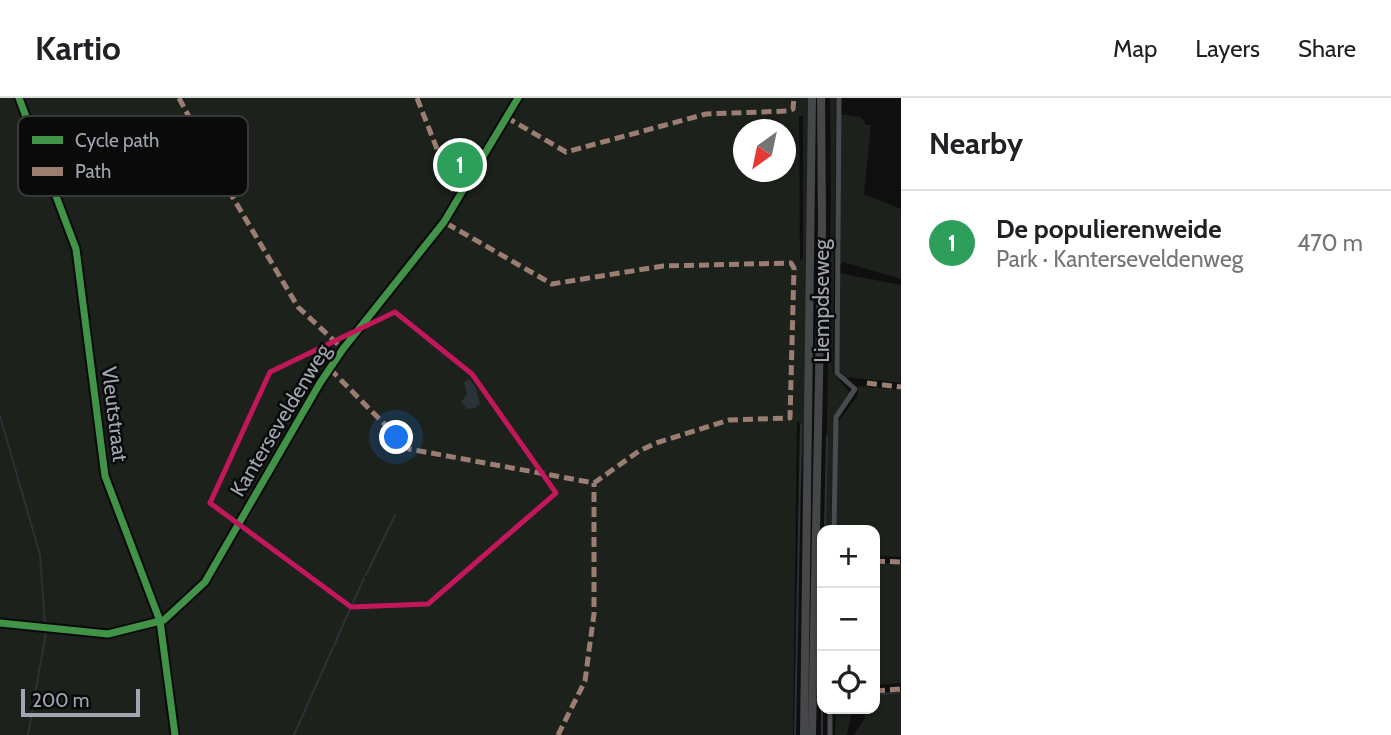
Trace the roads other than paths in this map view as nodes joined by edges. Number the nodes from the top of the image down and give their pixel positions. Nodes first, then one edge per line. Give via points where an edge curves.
1 (19, 98) edge
2 (518, 98) edge
3 (812, 98) edge
4 (821, 98) edge
5 (839, 98) edge
6 (26, 116) edge
7 (56, 196) edge
8 (834, 525) edge
9 (160, 621) junction
10 (830, 714) edge
11 (175, 735) edge
12 (804, 735) edge
13 (812, 735) edge
14 (830, 735) edge

1 - 6 street, Vleutstraat
2 - 9 street, Kanterseveldenweg via 444,222 320,383 209,577
3 - 12 highway
4 - 13 highway
5 - 8 street, Liempdseweg via 836,373 855,389 836,417
7 - 9 street, Vleutstraat via 76,249 105,476
9 - 11 street, Vleutstraat
10 - 14 street

